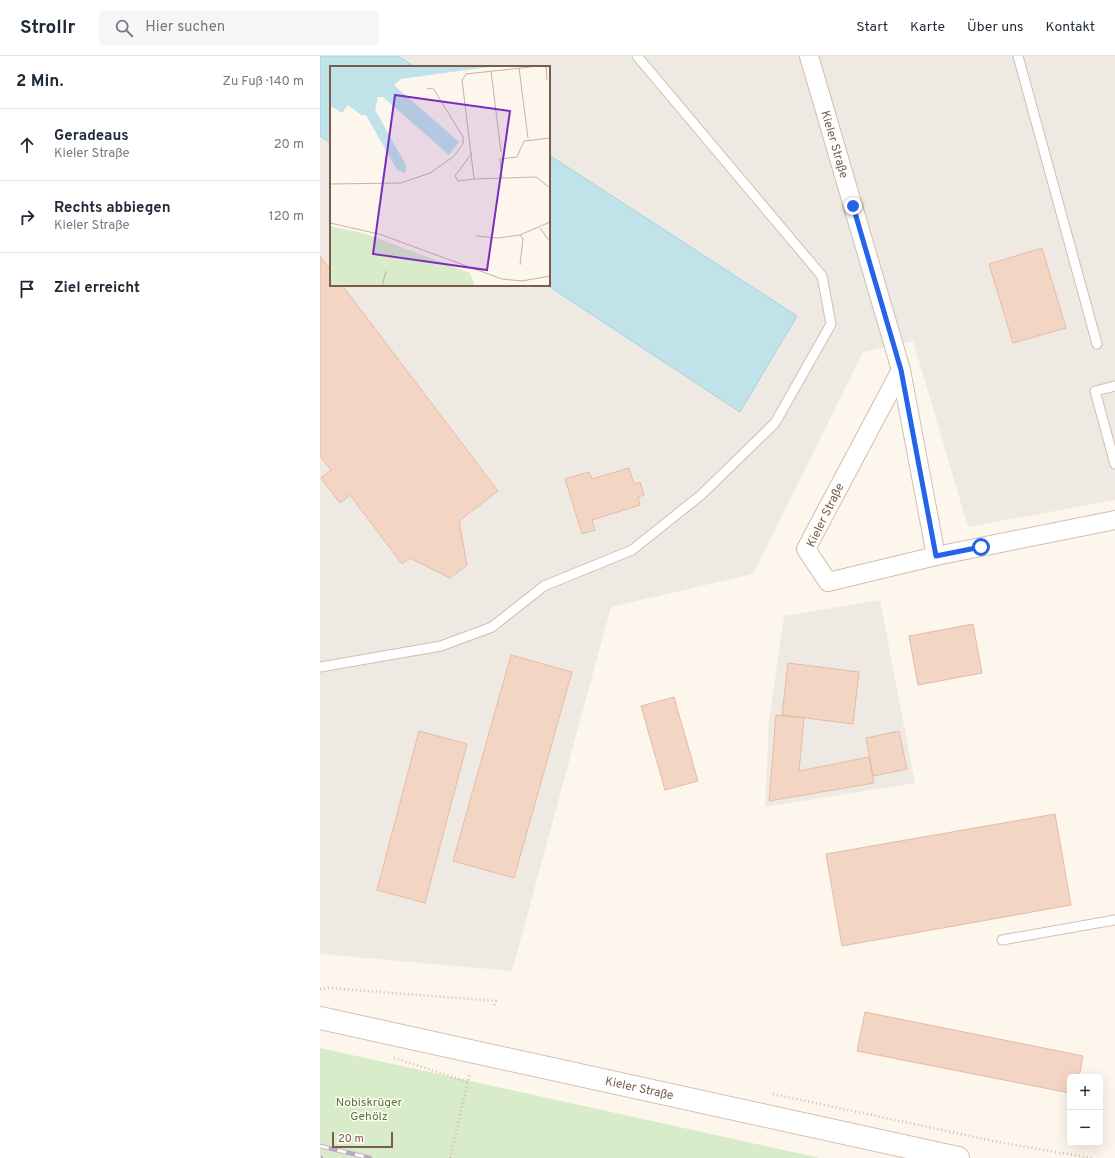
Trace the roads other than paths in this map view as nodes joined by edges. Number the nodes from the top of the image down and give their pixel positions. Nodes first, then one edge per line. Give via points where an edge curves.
1 (637, 56) edge
2 (809, 56) edge
3 (1018, 56) edge
4 (1097, 344) dead end
5 (901, 370) junction
6 (1115, 386) edge
7 (1115, 464) edge
8 (1115, 520) edge
9 (936, 556) junction
10 (320, 667) edge
11 (1115, 920) edge
12 (1002, 940) dead end
13 (320, 1018) edge
14 (958, 1158) edge

1 - 10 lane via 822,276 831,324 775,423 702,495 632,550 544,586 492,627 448,644
2 - 5 street, Kieler Straße
3 - 4 lane
5 - 9 street, Kieler Straße
5 - 9 street, Kieler Straße via 806,549 828,582
6 - 7 lane via 1096,391
8 - 9 street, Kieler Straße
11 - 12 lane
13 - 14 main road, Kieler Straße

